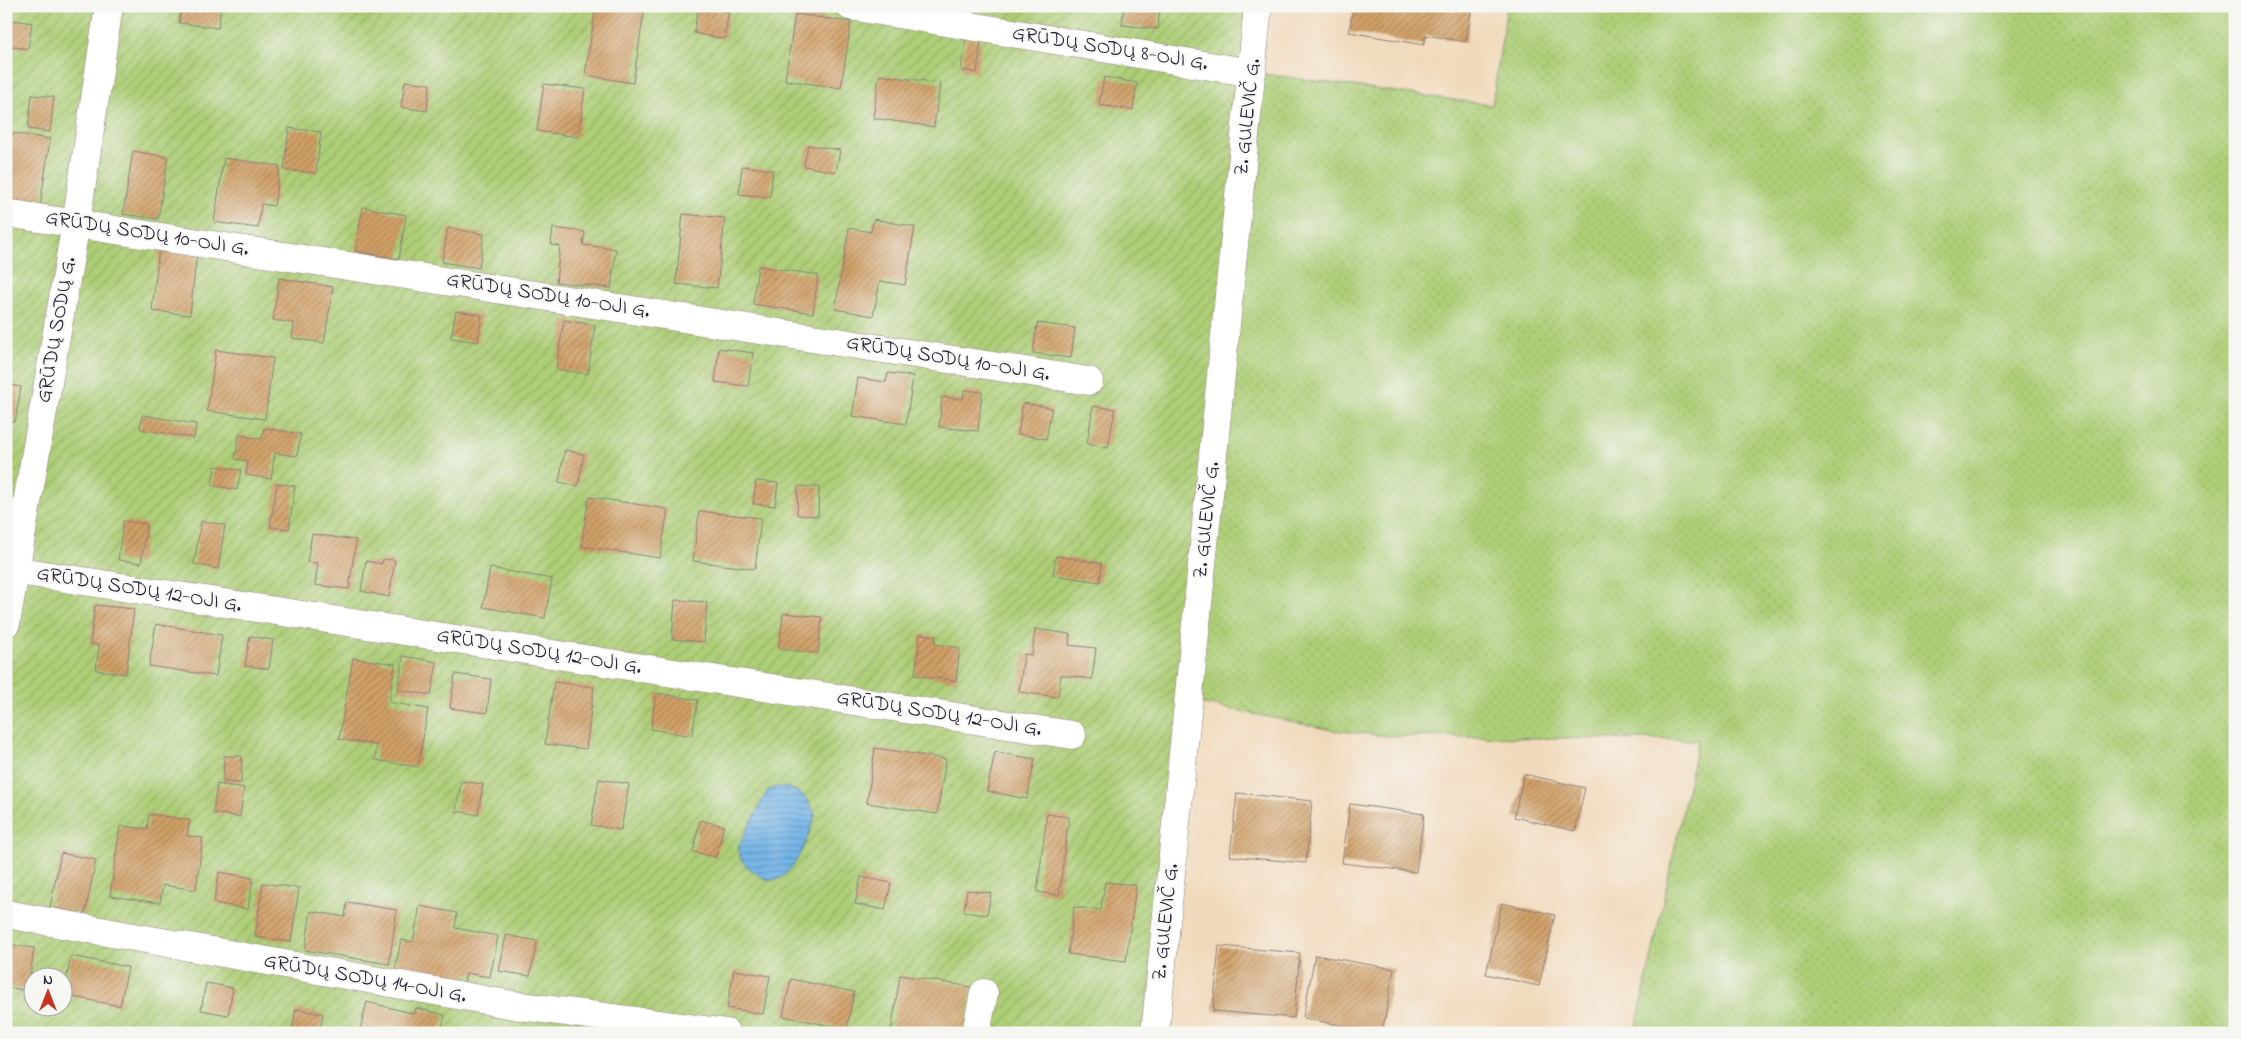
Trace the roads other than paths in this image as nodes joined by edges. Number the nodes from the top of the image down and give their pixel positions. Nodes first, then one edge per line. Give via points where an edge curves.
1 (109, 6) edge
2 (850, 6) edge
3 (1258, 6) edge
4 (1252, 73) junction
5 (6, 213) edge
6 (76, 223) junction
7 (1089, 381) dead end
8 (11, 570) edge
9 (6, 623) edge
10 (1072, 734) dead end
11 (6, 914) edge
12 (984, 993) dead end
13 (726, 1033) edge
14 (976, 1033) edge
15 (1155, 1033) edge

1 - 6 street, GRŪDŲ SODŲ G.
2 - 4 street, GRŪDŲ SODŲ 8-OJI G.
3 - 4 street, Z. GULEVIČ G.
4 - 15 street, Z. GULEVIČ G.
5 - 6 street, GRŪDŲ SODŲ 10-OJI G.
6 - 7 street, GRŪDŲ SODŲ 10-OJI G.
6 - 8 street, GRŪDŲ SODŲ G.
8 - 9 street, GRŪDŲ SODŲ G.
8 - 10 street, GRŪDŲ SODŲ 12-OJI G.
11 - 13 street, GRŪDŲ SODŲ 14-OJI G. via 513,1005
12 - 14 street

